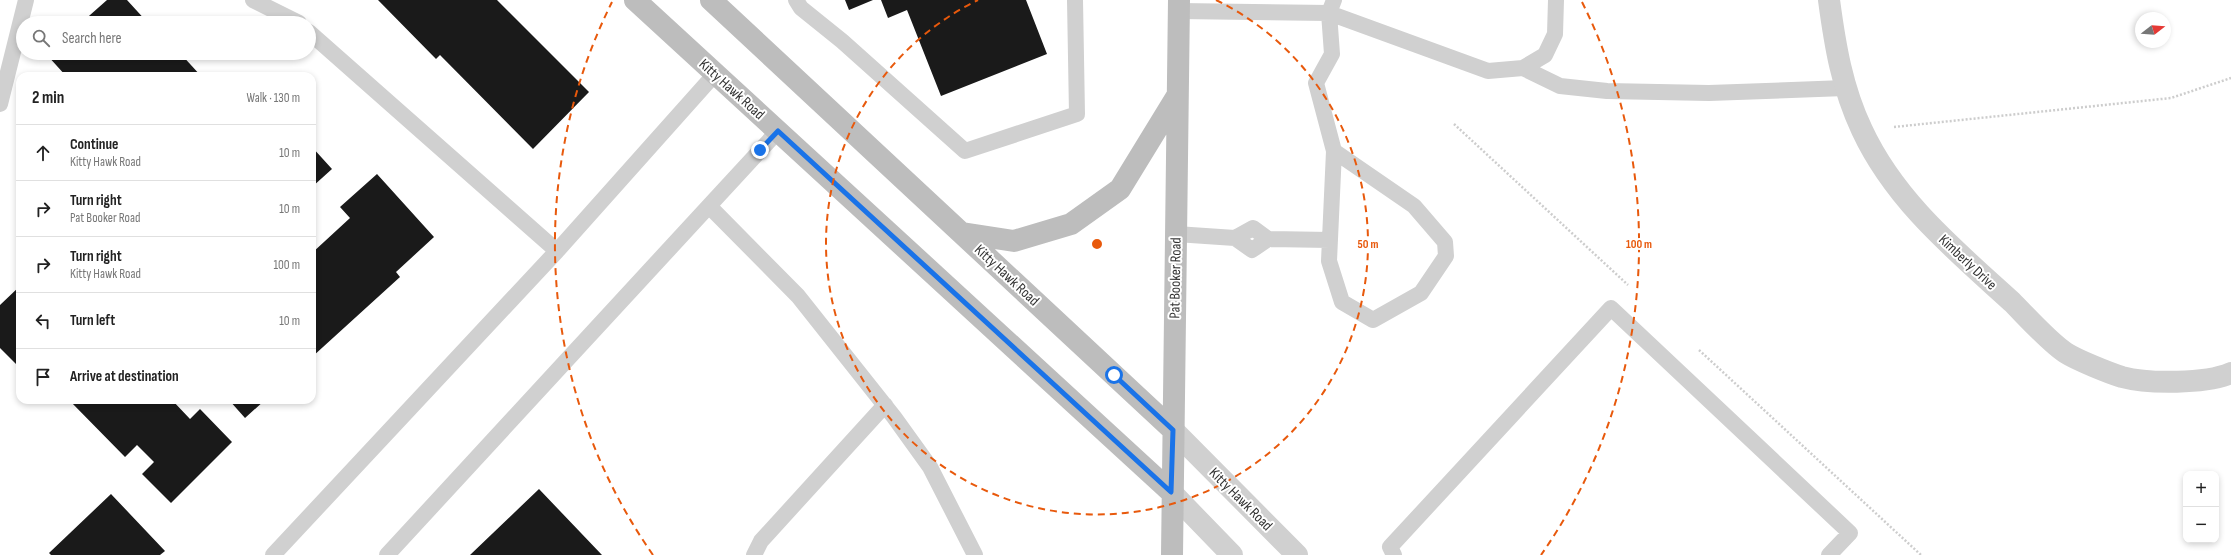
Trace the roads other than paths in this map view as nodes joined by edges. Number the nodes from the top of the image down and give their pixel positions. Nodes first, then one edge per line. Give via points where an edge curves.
1 (26, 0) edge
2 (253, 0) edge
3 (634, 0) edge
4 (711, 0) edge
5 (796, 0) edge
6 (1075, 0) edge
7 (1556, 0) edge
8 (1829, 0) edge
9 (1179, 6) edge
10 (1332, 7) edge
11 (22, 16) edge
12 (285, 16) edge
13 (316, 38) edge
14 (16, 40) edge
15 (1523, 68) junction
16 (715, 74) junction
17 (1845, 88) junction
18 (1177, 95) junction
19 (0, 104) edge
20 (778, 131) junction
21 (1334, 151) junction
22 (709, 206) junction
23 (962, 233) junction
24 (1176, 234) junction
25 (1330, 240) junction
26 (557, 252) junction
27 (2231, 373) edge
28 (885, 405) junction
29 (1173, 430) junction
30 (1171, 492) junction
31 (273, 555) edge
32 (387, 555) edge
33 (754, 555) edge
34 (975, 555) edge
35 (1172, 555) edge
36 (1232, 555) edge
37 (1297, 555) edge
38 (1394, 555) edge
39 (1829, 555) edge

1 - 11 lane
2 - 12 lane
3 - 16 main road, Kitty Hawk Road
4 - 23 main road, Kitty Hawk Road
5 - 6 lane via 801,8 842,41 965,151 1077,114
7 - 15 lane via 1555,34 1545,55
8 - 17 street, Kimberly Drive via 1838,62
9 - 10 lane
9 - 18 main road, Pat Booker Road
10 - 15 lane via 1488,71
10 - 21 lane via 1332,54 1316,83
13 - 26 lane
14 - 19 lane
15 - 17 lane via 1560,86 1607,91 1709,93
16 - 20 main road, Kitty Hawk Road
16 - 26 lane
17 - 27 street, Kimberly Drive via 1862,131 1879,163 1900,193 1923,220 2065,352 2122,377 2184,383
18 - 23 main road via 1120,189 1071,224 1014,241
18 - 24 main road, Pat Booker Road
20 - 22 lane
20 - 30 main road, Kitty Hawk Road
21 - 25 lane
21 - 25 lane via 1414,206 1445,242 1446,256 1421,293 1373,320 1342,302 1329,261
22 - 28 lane via 798,296
22 - 32 lane
23 - 29 main road, Kitty Hawk Road
24 - 25 lane via 1235,238 1253,228 1268,239
24 - 29 main road, Pat Booker Road
26 - 31 lane
28 - 33 lane via 761,541
28 - 34 lane via 930,467
29 - 30 main road, Pat Booker Road
29 - 37 street, Kitty Hawk Road
30 - 35 main road, Pat Booker Road
30 - 36 street, Kitty Hawk Road
38 - 39 lane via 1390,547 1611,308 1850,533

